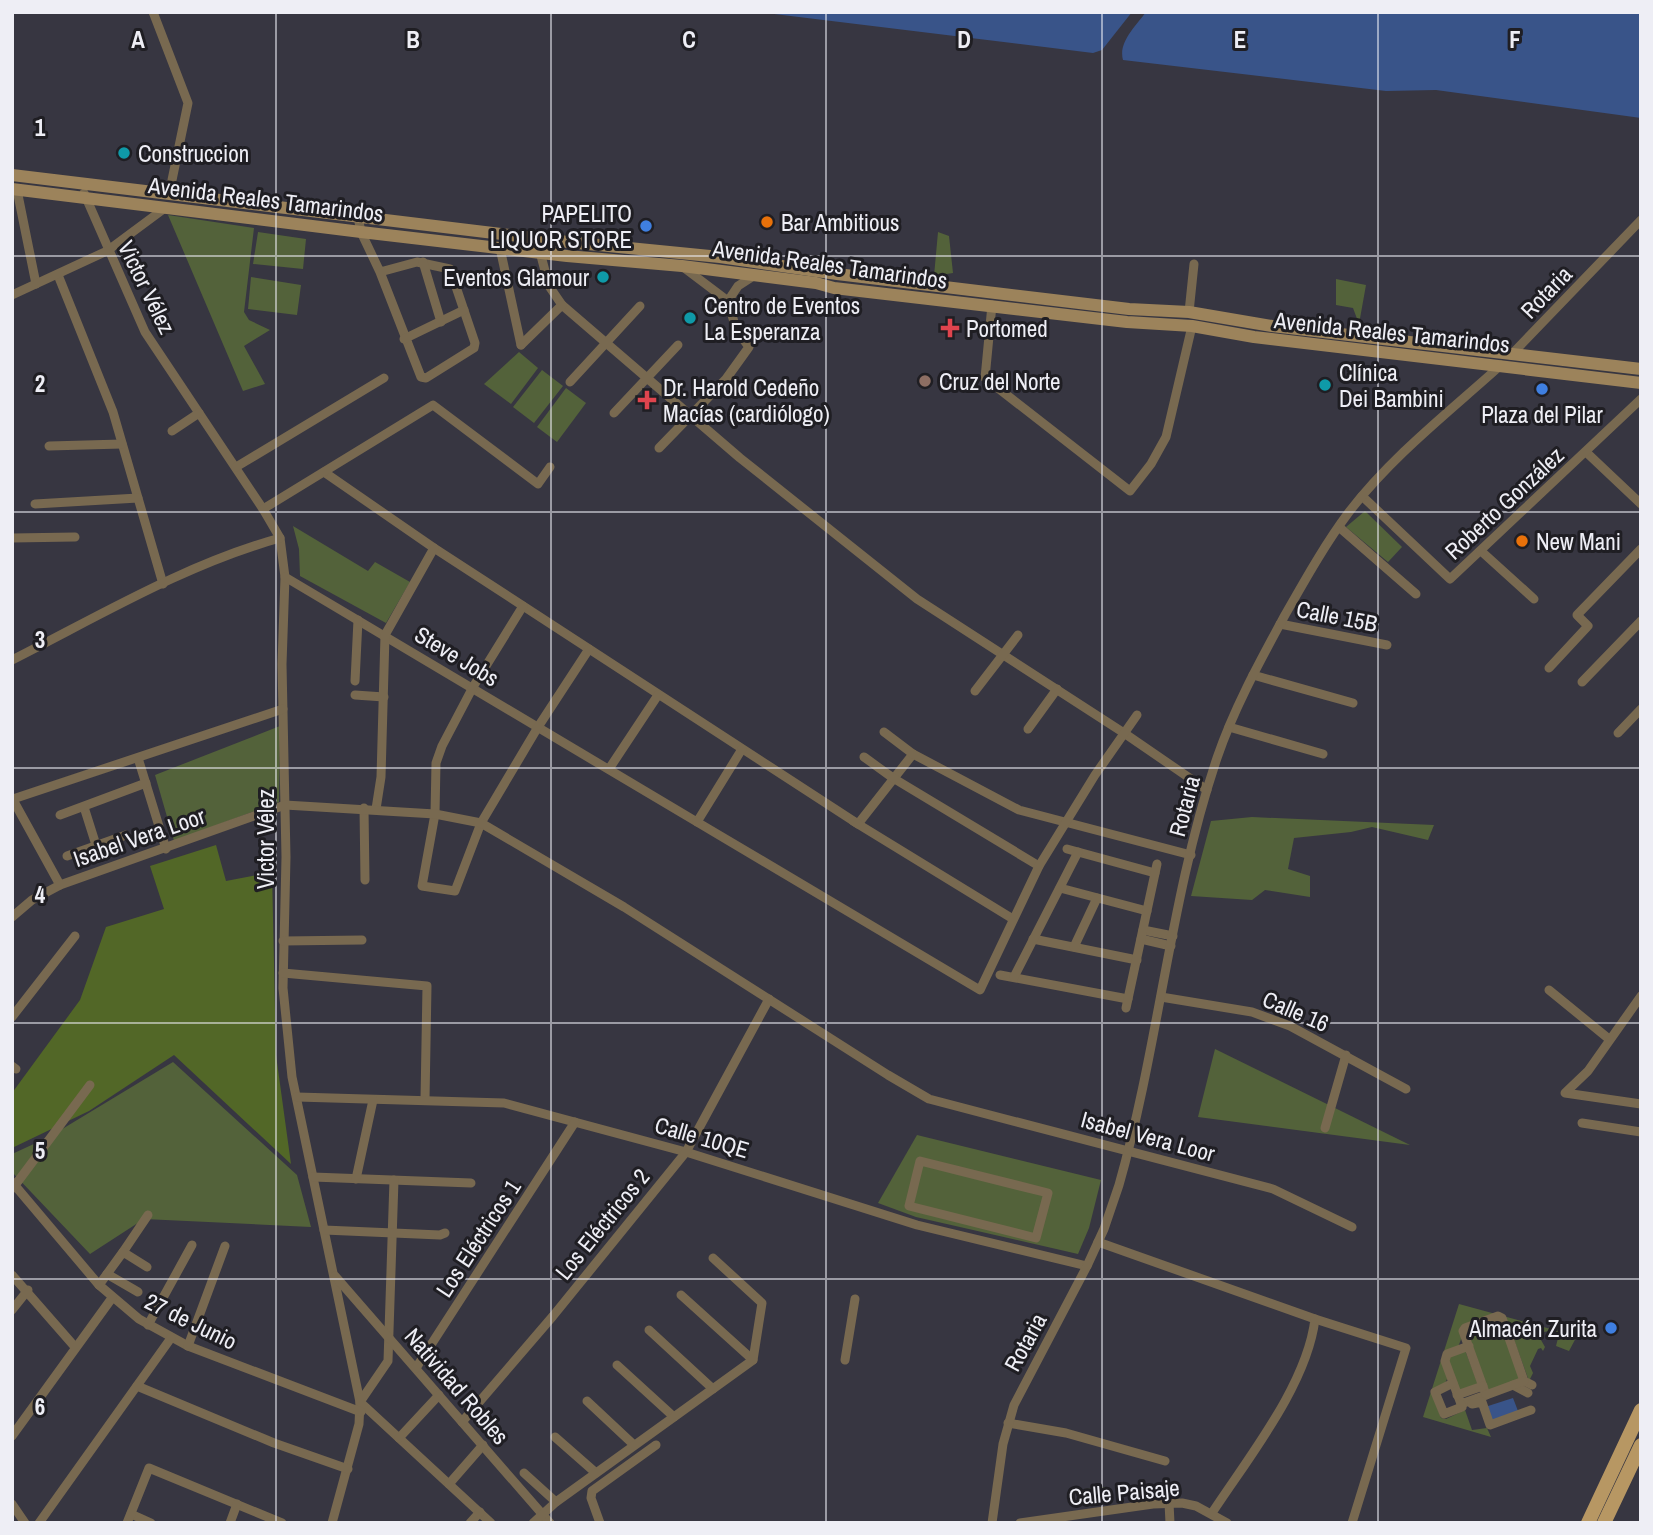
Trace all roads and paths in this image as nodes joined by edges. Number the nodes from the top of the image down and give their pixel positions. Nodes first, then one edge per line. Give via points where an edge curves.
1 (153, 12) edge
2 (12, 175) edge
3 (172, 180) dead end
4 (80, 183) junction
5 (15, 189) edge
6 (86, 198) junction
7 (165, 208) junction
8 (358, 217) junction
9 (1641, 220) edge
10 (365, 232) junction
11 (500, 248) junction
12 (107, 251) junction
13 (540, 252) junction
14 (423, 262) junction
15 (719, 264) junction
16 (1194, 264) dead end
17 (682, 266) junction
18 (380, 272) junction
19 (58, 275) junction
20 (755, 275) junction
21 (36, 284) junction
22 (12, 295) edge
23 (966, 296) junction
24 (728, 301) junction
25 (562, 305) junction
26 (992, 305) junction
27 (640, 306) dead end
28 (464, 310) junction
29 (1189, 312) junction
30 (441, 322) junction
31 (1192, 326) junction
32 (1271, 333) junction
33 (404, 339) junction
34 (607, 342) junction
35 (678, 345) dead end
36 (1513, 353) junction
37 (1500, 365) junction
38 (1641, 369) edge
39 (647, 378) junction
40 (384, 379) dead end
41 (570, 382) dead end
42 (1641, 383) edge
43 (1641, 399) edge
44 (199, 413) junction
45 (614, 413) dead end
46 (691, 415) junction
47 (172, 431) dead end
48 (122, 443) junction
49 (49, 446) dead end
50 (659, 448) dead end
51 (1586, 452) junction
52 (236, 467) junction
53 (550, 467) dead end
54 (324, 472) junction
55 (1362, 496) junction
56 (138, 498) junction
57 (35, 504) dead end
58 (1641, 504) edge
59 (263, 509) junction
60 (1339, 527) junction
61 (75, 537) dead end
62 (12, 538) edge
63 (280, 538) junction
64 (435, 548) junction
65 (1641, 549) edge
66 (1481, 551) junction
67 (285, 577) junction
68 (163, 584) junction
69 (1416, 594) dead end
70 (1534, 599) dead end
71 (523, 606) junction
72 (358, 620) junction
73 (1641, 621) edge
74 (1280, 624) junction
75 (385, 635) junction
76 (1018, 635) dead end
77 (1387, 645) dead end
78 (589, 649) junction
79 (1002, 656) junction
80 (12, 660) edge
81 (1549, 668) dead end
82 (1253, 675) junction
83 (355, 681) dead end
84 (1582, 682) dead end
85 (473, 687) junction
86 (1057, 689) junction
87 (975, 691) dead end
88 (355, 695) dead end
89 (657, 695) junction
90 (384, 697) junction
91 (1353, 703) dead end
92 (283, 709) junction
93 (1641, 709) edge
94 (1137, 715) dead end
95 (538, 727) junction
96 (1229, 727) junction
97 (1028, 729) dead end
98 (884, 732) dead end
99 (1124, 733) junction
100 (1618, 733) dead end
101 (742, 749) junction
102 (913, 754) junction
103 (1323, 754) dead end
104 (864, 757) dead end
105 (138, 758) junction
106 (609, 769) junction
107 (893, 778) junction
108 (146, 783) junction
109 (1207, 790) junction
110 (13, 800) edge
111 (285, 805) junction
112 (84, 807) junction
113 (364, 808) junction
114 (376, 809) junction
115 (435, 814) junction
116 (60, 815) dead end
117 (697, 822) junction
118 (481, 823) junction
119 (1066, 823) junction
120 (858, 824) junction
121 (126, 835) dead end
122 (96, 845) junction
123 (166, 849) junction
124 (1068, 849) dead end
125 (1078, 852) junction
126 (1191, 855) junction
127 (67, 856) dead end
128 (1039, 866) junction
129 (365, 880) dead end
130 (60, 885) junction
131 (1060, 888) junction
132 (1097, 898) junction
133 (1147, 911) junction
134 (12, 917) edge
135 (1013, 919) junction
136 (1142, 935) junction
137 (75, 936) dead end
138 (1033, 939) junction
139 (283, 940) junction
140 (362, 940) dead end
141 (1172, 941) junction
142 (1074, 947) junction
143 (1137, 960) junction
144 (283, 973) junction
145 (1000, 975) dead end
146 (1014, 977) junction
147 (1549, 990) dead end
148 (1641, 996) edge
149 (1161, 997) junction
150 (769, 999) junction
151 (12, 1017) edge
152 (1609, 1040) junction
153 (1346, 1055) junction
154 (90, 1084) dead end
155 (1406, 1089) dead end
156 (297, 1097) junction
157 (373, 1100) junction
158 (425, 1100) junction
159 (1641, 1104) edge
160 (575, 1122) junction
161 (1583, 1123) dead end
162 (1325, 1128) dead end
163 (1641, 1132) edge
164 (1128, 1151) junction
165 (686, 1152) junction
166 (313, 1177) junction
167 (356, 1179) junction
168 (394, 1180) junction
169 (471, 1183) dead end
170 (13, 1186) edge
171 (1048, 1193) joint
172 (148, 1215) dead end
173 (1352, 1227) dead end
174 (324, 1230) junction
175 (392, 1233) junction
176 (445, 1233) dead end
177 (1098, 1242) junction
178 (192, 1245) dead end
179 (225, 1246) dead end
180 (123, 1252) junction
181 (713, 1258) dead end
182 (1087, 1266) junction
183 (147, 1267) dead end
184 (107, 1274) junction
185 (12, 1275) edge
186 (334, 1275) junction
187 (99, 1285) junction
188 (28, 1290) junction
189 (138, 1292) dead end
190 (681, 1295) dead end
191 (112, 1297) junction
192 (855, 1299) dead end
193 (12, 1310) edge
194 (1315, 1319) junction
195 (148, 1325) junction
196 (649, 1330) dead end
197 (171, 1338) junction
198 (389, 1338) junction
199 (188, 1346) junction
200 (1469, 1346) junction
201 (75, 1347) junction
202 (753, 1360) junction
203 (845, 1360) dead end
204 (617, 1365) dead end
205 (416, 1368) junction
206 (1453, 1383) junction
207 (137, 1386) junction
208 (713, 1388) junction
209 (1485, 1390) junction
210 (439, 1395) junction
211 (1459, 1400) junction
212 (1471, 1400) junction
213 (587, 1401) dead end
214 (360, 1407) junction
215 (1531, 1410) dead end
216 (1641, 1410) edge
217 (674, 1417) junction
218 (462, 1422) junction
219 (1008, 1423) junction
220 (12, 1436) edge
221 (555, 1437) dead end
222 (399, 1438) junction
223 (483, 1445) junction
224 (635, 1445) junction
225 (656, 1445) dead end
226 (1641, 1445) edge
227 (1165, 1461) dead end
228 (348, 1469) junction
229 (524, 1473) dead end
230 (596, 1473) junction
231 (449, 1484) junction
232 (556, 1502) junction
233 (1169, 1503) junction
234 (12, 1504) edge
235 (237, 1504) junction
236 (480, 1512) junction
237 (543, 1513) junction
238 (1212, 1513) junction
239 (129, 1518) edge
240 (1075, 1519) edge
241 (25, 1523) edge
242 (39, 1523) edge
243 (151, 1523) edge
244 (230, 1523) edge
245 (282, 1523) edge
246 (332, 1523) edge
247 (470, 1523) edge
248 (491, 1523) edge
249 (533, 1523) edge
250 (550, 1523) edge
251 (600, 1523) edge
252 (992, 1523) edge
253 (1020, 1523) edge
254 (1170, 1523) edge
255 (1227, 1523) edge
256 (1352, 1523) edge
257 (1588, 1523) edge
258 (1604, 1523) edge

1 - 3 street via 188,103
2 - 4 main road, Avenida Reales Tamarindos
4 - 6 street, Victor Vélez
4 - 8 main road, Avenida Reales Tamarindos
5 - 6 main road, Avenida Reales Tamarindos
5 - 21 street
6 - 7 main road, Avenida Reales Tamarindos
6 - 12 street, Victor Vélez
7 - 10 main road, Avenida Reales Tamarindos
7 - 12 street
8 - 10 street
8 - 15 main road, Avenida Reales Tamarindos
9 - 36 street, Rotaria
10 - 11 main road, Avenida Reales Tamarindos
10 - 18 street
11 - 13 main road, Avenida Reales Tamarindos
11 - 25 street via 521,345
12 - 19 street
12 - 44 street, Victor Vélez via 145,332
13 - 17 main road, Avenida Reales Tamarindos
13 - 25 street via 550,286
14 - 18 street
14 - 28 street via 450,269
14 - 30 street
15 - 17 main road, Avenida Reales Tamarindos
15 - 20 main road, Avenida Reales Tamarindos
15 - 23 main road, Avenida Reales Tamarindos
16 - 29 street
17 - 24 street
18 - 33 street
19 - 21 street
19 - 48 street
20 - 23 main road, Avenida Reales Tamarindos via 834,288
20 - 24 street via 737,286
21 - 22 street
23 - 26 main road, Avenida Reales Tamarindos
23 - 29 main road, Avenida Reales Tamarindos
24 - 46 street via 736,329 749,347
25 - 34 street
26 - 31 main road, Avenida Reales Tamarindos
26 - 31 street via 985,378 1130,491 1166,437
27 - 34 street
28 - 30 street
28 - 33 street via 475,346 426,378 420,376
29 - 32 main road, Avenida Reales Tamarindos
30 - 33 street
31 - 32 main road, Avenida Reales Tamarindos
32 - 36 main road, Avenida Reales Tamarindos
32 - 37 main road, Avenida Reales Tamarindos
34 - 39 street
34 - 41 street
35 - 39 street
36 - 37 street, Rotaria
36 - 38 main road, Avenida Reales Tamarindos
37 - 42 main road, Avenida Reales Tamarindos
37 - 55 street, Rotaria
39 - 45 street
39 - 46 street
40 - 52 street
43 - 51 street, Roberto González
44 - 47 street
44 - 52 street, Victor Vélez
46 - 50 street
46 - 79 street via 917,599
48 - 49 street
48 - 56 street
51 - 58 street
51 - 66 street, Roberto González
52 - 59 street, Victor Vélez
53 - 54 street via 538,484 433,405
54 - 59 street
54 - 64 street
55 - 60 street, Rotaria
55 - 66 street, Roberto González via 1450,579
56 - 57 street
56 - 68 street
59 - 63 street, Victor Vélez
60 - 69 street
60 - 74 street, Rotaria
61 - 62 street
63 - 67 street, Victor Vélez
63 - 68 street via 242,549
64 - 71 street
64 - 75 street
65 - 81 street via 1577,615 1588,626
66 - 70 street
67 - 72 street, Steve Jobs
67 - 92 street, Victor Vélez
68 - 80 street
71 - 78 street
71 - 85 street
72 - 75 street, Steve Jobs
72 - 83 street
73 - 84 street
74 - 77 street, Calle 15B
74 - 82 street, Rotaria
75 - 85 street, Steve Jobs
75 - 90 street
76 - 79 street
78 - 89 street
78 - 95 street
79 - 86 street
79 - 87 street
82 - 91 street
82 - 96 street, Rotaria
85 - 95 street, Steve Jobs
85 - 115 street via 436,763
86 - 97 street
86 - 99 street
88 - 90 street
89 - 101 street
89 - 106 street
90 - 114 street
92 - 105 street
92 - 111 street, Victor Vélez
93 - 100 street
94 - 99 street
95 - 106 street, Steve Jobs
95 - 118 street
96 - 103 street
96 - 109 street, Rotaria
98 - 102 street
99 - 109 street
99 - 119 street
101 - 117 street
101 - 120 street
102 - 107 street
102 - 119 street via 1013,808
104 - 107 street
105 - 108 street
105 - 110 street
106 - 117 street, Steve Jobs
107 - 120 street
107 - 128 street
108 - 112 street
108 - 123 street
109 - 126 street, Rotaria
110 - 130 street
111 - 113 street, Isabel Vera Loor
111 - 123 street, Isabel Vera Loor
111 - 139 street, Victor Vélez
112 - 116 street
112 - 122 street
113 - 114 street, Isabel Vera Loor
113 - 129 street
114 - 115 street, Isabel Vera Loor
115 - 118 street, Isabel Vera Loor
115 - 118 street via 422,886 456,891
117 - 135 street, Steve Jobs via 980,990
118 - 150 street, Isabel Vera Loor
119 - 126 street
119 - 128 street
120 - 135 street
121 - 122 street
122 - 127 street
123 - 130 street, Isabel Vera Loor
124 - 125 street
125 - 131 street
125 - 133 street via 1156,869
126 - 141 street, Rotaria
128 - 135 street
130 - 134 street, Isabel Vera Loor
131 - 132 street
131 - 138 street
132 - 133 street
132 - 142 street
133 - 136 street
136 - 141 street
136 - 143 street
137 - 151 street
138 - 142 street
138 - 146 street
139 - 140 street
139 - 144 street, Victor Vélez
141 - 149 street, Rotaria
142 - 143 street
143 - 146 street via 1127,1003
144 - 156 street, Victor Vélez
144 - 158 street via 427,986
145 - 146 street
147 - 152 street
148 - 152 street
149 - 153 street, Calle 16 via 1252,1012
149 - 164 street, Rotaria
150 - 164 street, Isabel Vera Loor via 929,1099
150 - 165 street, Los Eléctricos 2
152 - 159 street via 1565,1093
153 - 155 street, Calle 16
153 - 162 street
154 - 170 street
156 - 157 street, Calle 10QE
156 - 166 street, Victor Vélez
157 - 158 street, Calle 10QE
157 - 167 street
158 - 160 street, Calle 10QE via 504,1103
160 - 165 street, Calle 10QE
160 - 205 street, Los Eléctricos 1
161 - 163 street
164 - 173 street, Isabel Vera Loor via 1273,1189
164 - 177 street, Rotaria
165 - 182 street, Calle 10QE via 917,1226
165 - 218 street, Los Eléctricos 2
166 - 167 street
166 - 174 street, Victor Vélez
167 - 168 street
168 - 169 street
168 - 175 street
170 - 187 street, 27 de Junio
171 - 171 street via 920,1161 909,1206 1036,1238
172 - 180 street
174 - 175 street
174 - 186 street, Victor Vélez
175 - 176 street
175 - 198 street
177 - 182 street, Rotaria
177 - 194 street
178 - 195 street
179 - 199 street
180 - 183 street
180 - 184 street
181 - 202 street via 762,1303
182 - 219 street, Rotaria
184 - 187 street
184 - 189 street
185 - 188 street
186 - 198 street, Natividad Robles
186 - 214 street, Victor Vélez
187 - 191 street, 27 de Junio
188 - 193 street
188 - 201 street
190 - 202 street
191 - 195 street, 27 de Junio
191 - 201 street
192 - 203 street
194 - 238 street via 1307,1359 1294,1385
194 - 256 street via 1406,1349
195 - 197 street, 27 de Junio
196 - 208 street
197 - 199 street, 27 de Junio
197 - 207 street
198 - 205 street, Natividad Robles
198 - 214 street via 388,1361
199 - 214 street, 27 de Junio
200 - 206 street via 1447,1354
200 - 209 street
200 - 209 street via 1465,1328 1502,1318 1528,1386
201 - 220 street
202 - 208 street
204 - 217 street
205 - 210 street, Natividad Robles
206 - 211 street
206 - 211 street via 1435,1392 1444,1414 1462,1407
207 - 228 street
207 - 242 street
208 - 217 street
209 - 211 street
209 - 212 street
210 - 218 street, Natividad Robles
210 - 222 street
211 - 212 street
212 - 215 street via 1473,1406 1482,1402 1490,1425
213 - 224 street
214 - 222 street
214 - 228 street, Victor Vélez
216 - 257 main road
217 - 224 street
218 - 223 street, Natividad Robles
219 - 227 street via 1066,1433
219 - 252 street, Rotaria
221 - 230 street
222 - 231 street
223 - 231 street
223 - 237 street, Natividad Robles
224 - 230 street
225 - 251 street via 595,1488 591,1498
226 - 258 main road
228 - 246 street, Victor Vélez
229 - 232 street
230 - 232 street
231 - 236 street
232 - 237 street
233 - 238 street, Calle Paisaje
233 - 240 street, Calle Paisaje
233 - 254 street
234 - 241 street
235 - 239 street via 149,1468
235 - 244 street
235 - 245 street
236 - 247 street
236 - 248 street
237 - 249 street
237 - 250 street, Natividad Robles
238 - 255 street, Calle Paisaje
239 - 243 street
240 - 253 street, Calle Paisaje

